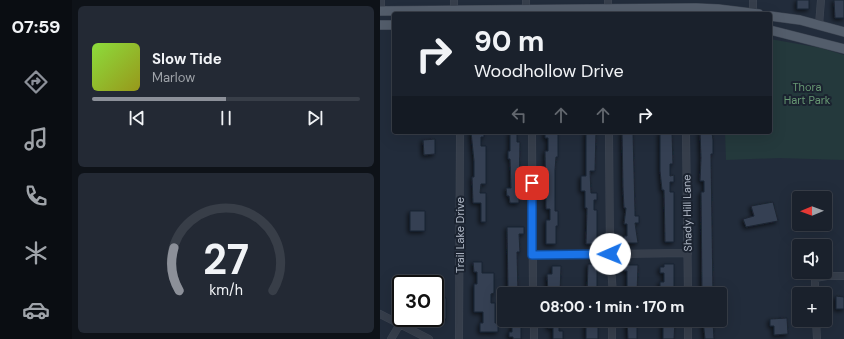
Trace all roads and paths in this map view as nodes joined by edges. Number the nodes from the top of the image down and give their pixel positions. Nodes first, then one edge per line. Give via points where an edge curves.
1 (381, 0) edge
2 (454, 0) edge
3 (526, 0) edge
4 (753, 0) edge
5 (821, 0) edge
6 (608, 8) edge
7 (526, 10) junction
8 (381, 11) edge
9 (454, 12) edge
10 (736, 12) edge
11 (756, 12) edge
12 (772, 16) edge
13 (380, 25) edge
14 (392, 25) edge
15 (820, 25) junction
16 (772, 31) edge
17 (844, 32) edge
18 (844, 49) edge
19 (460, 134) edge
20 (532, 134) edge
21 (609, 134) edge
22 (686, 134) edge
23 (688, 253) junction
24 (610, 254) junction
25 (532, 255) junction
26 (844, 276) edge
27 (533, 287) edge
28 (612, 287) edge
29 (688, 287) edge
30 (815, 287) edge
31 (380, 314) edge
32 (392, 320) edge
33 (398, 327) edge
34 (406, 327) edge
35 (534, 327) edge
36 (612, 327) edge
37 (688, 327) edge
38 (816, 327) edge
39 (392, 339) edge
40 (429, 339) edge
41 (460, 339) edge
42 (534, 339) edge
43 (612, 339) edge
44 (688, 339) edge
45 (817, 339) edge

1 - 8 street
2 - 9 street
3 - 7 street
4 - 11 street
5 - 15 street
6 - 7 main road
6 - 10 main road via 696,8
7 - 9 main road
8 - 9 main road
12 - 15 main road
13 - 14 main road
15 - 17 main road
16 - 18 main road
19 - 41 street, Trail Lake Drive
20 - 25 street
21 - 24 street
22 - 23 street, Shady Hill Lane
23 - 24 street
23 - 29 street, Shady Hill Lane
24 - 25 street
24 - 28 street
25 - 27 street
26 - 30 street via 815,278
31 - 32 street
33 - 39 street
34 - 40 street
35 - 42 street
36 - 43 street
37 - 44 street
38 - 45 street

